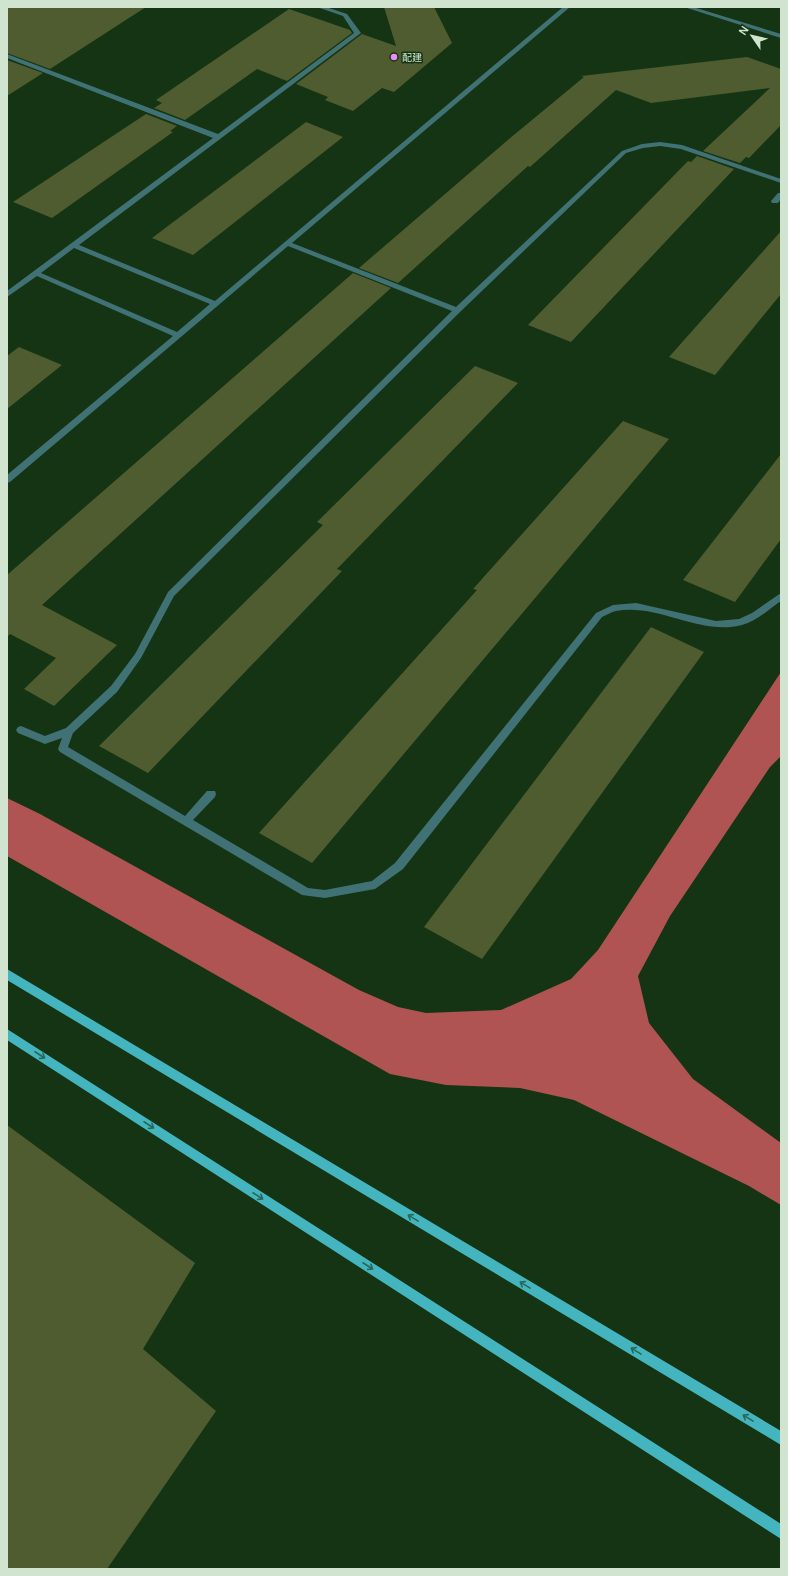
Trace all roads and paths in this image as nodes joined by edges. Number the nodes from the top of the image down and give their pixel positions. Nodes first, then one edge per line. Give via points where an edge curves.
1 (320, 7) edge
2 (567, 7) edge
3 (687, 7) edge
4 (781, 36) edge
5 (7, 56) edge
6 (218, 137) junction
7 (781, 181) edge
8 (781, 195) edge
9 (775, 201) dead end
10 (286, 243) junction
11 (72, 245) junction
12 (35, 273) junction
13 (7, 295) edge
14 (214, 303) junction
15 (457, 310) junction
16 (177, 335) junction
17 (7, 480) edge
18 (781, 596) edge
19 (21, 730) dead end
20 (69, 731) junction
21 (211, 794) dead end
22 (186, 821) junction
23 (7, 974) edge
24 (7, 1034) edge
25 (781, 1438) edge
26 (781, 1532) edge

1 - 6 street via 344,15 358,32
2 - 10 street
3 - 4 street
5 - 6 street
6 - 11 street
7 - 15 street via 682,147 660,144 624,152
8 - 9 street
10 - 14 street
10 - 15 street
11 - 12 street
11 - 14 street
12 - 13 street
12 - 16 street
14 - 16 street
15 - 20 street via 171,594 138,656 114,689
16 - 17 street
18 - 22 street via 741,622 716,624 636,606 613,608 599,615 399,866 375,885 325,894 306,892
19 - 20 street via 45,740
20 - 22 street via 62,749
21 - 22 street
25 -> 23 main road
24 -> 26 main road

